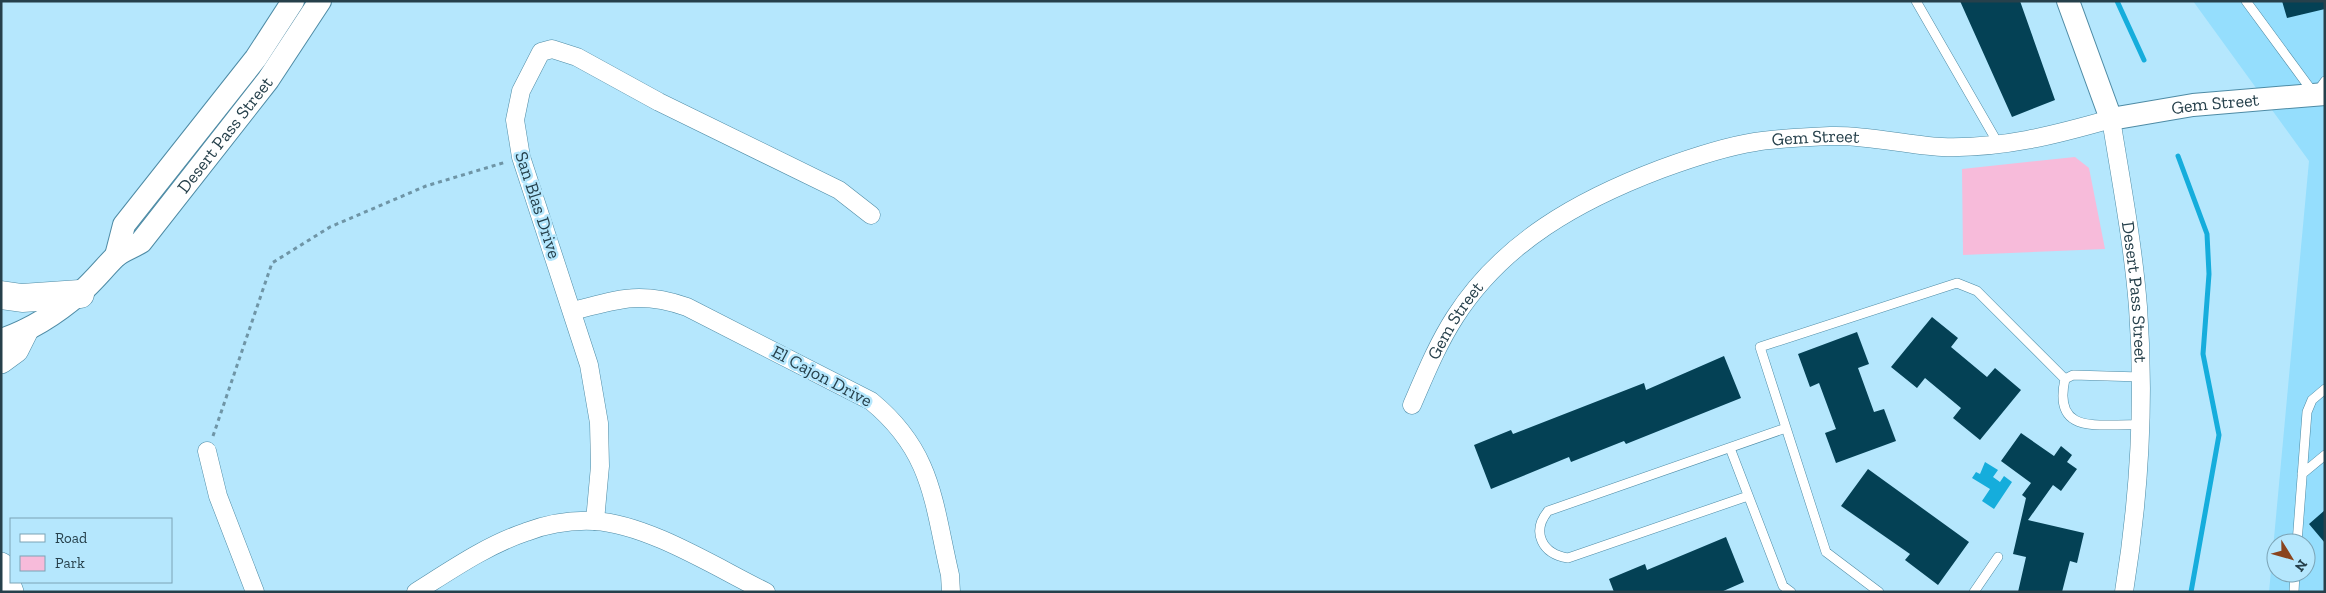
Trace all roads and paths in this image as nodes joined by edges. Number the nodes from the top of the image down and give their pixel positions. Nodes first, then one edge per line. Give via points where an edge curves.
1 (293, 1) edge
2 (320, 1) edge
3 (1916, 1) edge
4 (2068, 1) edge
5 (2246, 1) edge
6 (2322, 90) edge
7 (2111, 119) junction
8 (1999, 145) junction
9 (521, 157) junction
10 (871, 214) dead end
11 (116, 256) junction
12 (80, 294) junction
13 (1, 295) edge
14 (573, 311) junction
15 (25, 332) junction
16 (1, 340) edge
17 (1, 361) edge
18 (2141, 377) junction
19 (2065, 379) junction
20 (2325, 389) edge
21 (1412, 405) dead end
22 (2139, 425) junction
23 (1786, 428) junction
24 (1730, 448) junction
25 (207, 451) joint
26 (2325, 455) edge
27 (2302, 474) junction
28 (1748, 496) junction
29 (595, 521) junction
30 (2298, 533) edge
31 (1998, 557) dead end
32 (1, 564) edge
33 (12, 592) edge
34 (255, 592) edge
35 (416, 592) edge
36 (766, 592) edge
37 (951, 592) edge
38 (1791, 592) edge
39 (1879, 592) edge
40 (1974, 592) edge
41 (2124, 592) edge

1 - 11 street, Desert Pass Street via 256,58 124,225
2 - 11 street, Desert Pass Street via 268,80 141,242
3 - 8 lane
4 - 7 street, Desert Pass Street
5 - 6 lane
6 - 7 street, Gem Street
7 - 8 street, Gem Street via 2056,135
7 - 18 street, Desert Pass Street via 2138,306
8 - 21 street, Gem Street via 1969,148 1836,136 1788,138 1722,149 1620,184 1574,207 1528,237 1496,266 1456,316 1434,352
9 - 10 street, San Blas Drive via 515,120 521,91 540,52 558,50 839,190
9 - 14 street, San Blas Drive
9 - 25 path via 426,186 330,227 272,263
11 - 12 street, Desert Pass Street
12 - 13 highway via 22,298
12 - 15 street, Desert Pass Street
14 - 29 street, San Blas Drive via 589,365 599,423 600,466
14 - 37 street, El Cajon Drive via 633,297 667,300 687,307 871,401 908,437 928,477
15 - 16 street, Desert Pass Street
15 - 17 main road via 16,350
18 - 19 lane via 2073,375
18 - 22 street, Desert Pass Street
19 - 22 lane via 2061,397 2066,414 2075,421 2088,425
19 - 23 lane via 1977,291 1957,283 1760,347
20 - 27 lane via 2312,400 2307,412
22 - 41 street, Desert Pass Street via 2136,498
23 - 24 lane
23 - 39 lane via 1826,552
24 - 28 lane
24 - 28 lane via 1548,511 1541,520 1541,540 1548,550 1568,558
25 - 34 street via 218,496
26 - 27 lane
27 - 30 lane
28 - 38 lane via 1783,586
29 - 35 street via 551,525 525,532 491,547
29 - 36 street via 651,536
31 - 40 lane
32 - 33 main road

